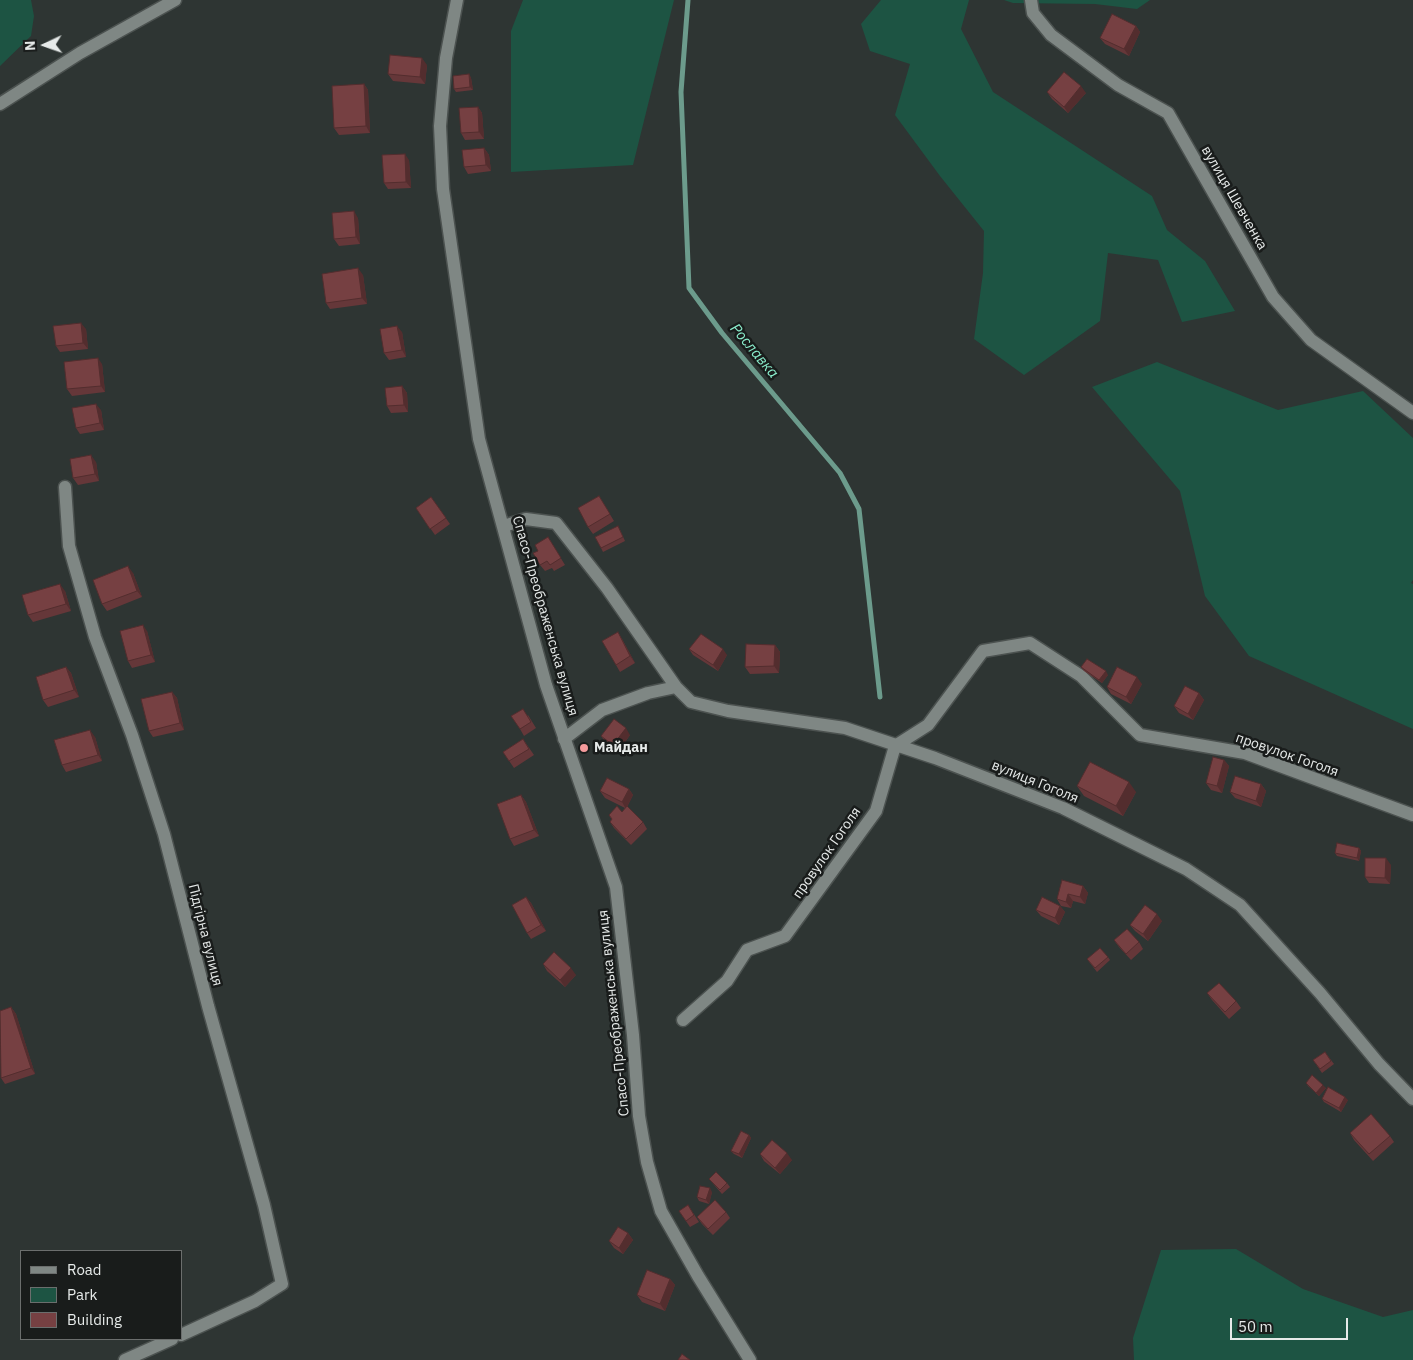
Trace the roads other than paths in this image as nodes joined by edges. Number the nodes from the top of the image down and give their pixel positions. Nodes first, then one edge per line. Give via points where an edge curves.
1 (175, 0) edge
2 (457, 0) edge
3 (1031, 0) edge
4 (0, 104) edge
5 (1413, 413) edge
6 (65, 487) dead end
7 (504, 526) junction
8 (676, 688) junction
9 (564, 739) junction
10 (895, 746) junction
11 (1413, 815) edge
12 (683, 1020) dead end
13 (1413, 1099) edge
14 (182, 1335) edge
15 (170, 1340) edge
16 (125, 1360) edge
17 (750, 1360) edge

1 - 4 street via 80,53
2 - 7 street, Спасо-Преображенська вулиця via 446,58 440,126 443,189 479,439
3 - 5 street, вулиця Шевченка via 1033,13 1050,35 1118,85 1168,113 1273,297 1311,340
6 - 14 street, Підгірна вулиця via 69,546 95,637 132,735 164,834 264,1205 282,1284 256,1301
7 - 8 street, вулиця Гоголя via 526,519 556,523 608,588
7 - 9 street, Спасо-Преображенська вулиця via 546,685
8 - 9 street via 648,693 602,710
8 - 10 street, вулиця Гоголя via 691,702 728,711 844,728
9 - 17 street, Спасо-Преображенська вулиця via 616,887 639,1116 661,1211
10 - 11 street, провулок Гоголя via 928,725 983,651 1030,643 1082,676 1140,735 1245,753
10 - 12 street, провулок Гоголя via 876,811 809,906 785,936 747,950 727,980
10 - 13 street, вулиця Гоголя via 1062,808 1186,869 1240,905
15 - 16 street

